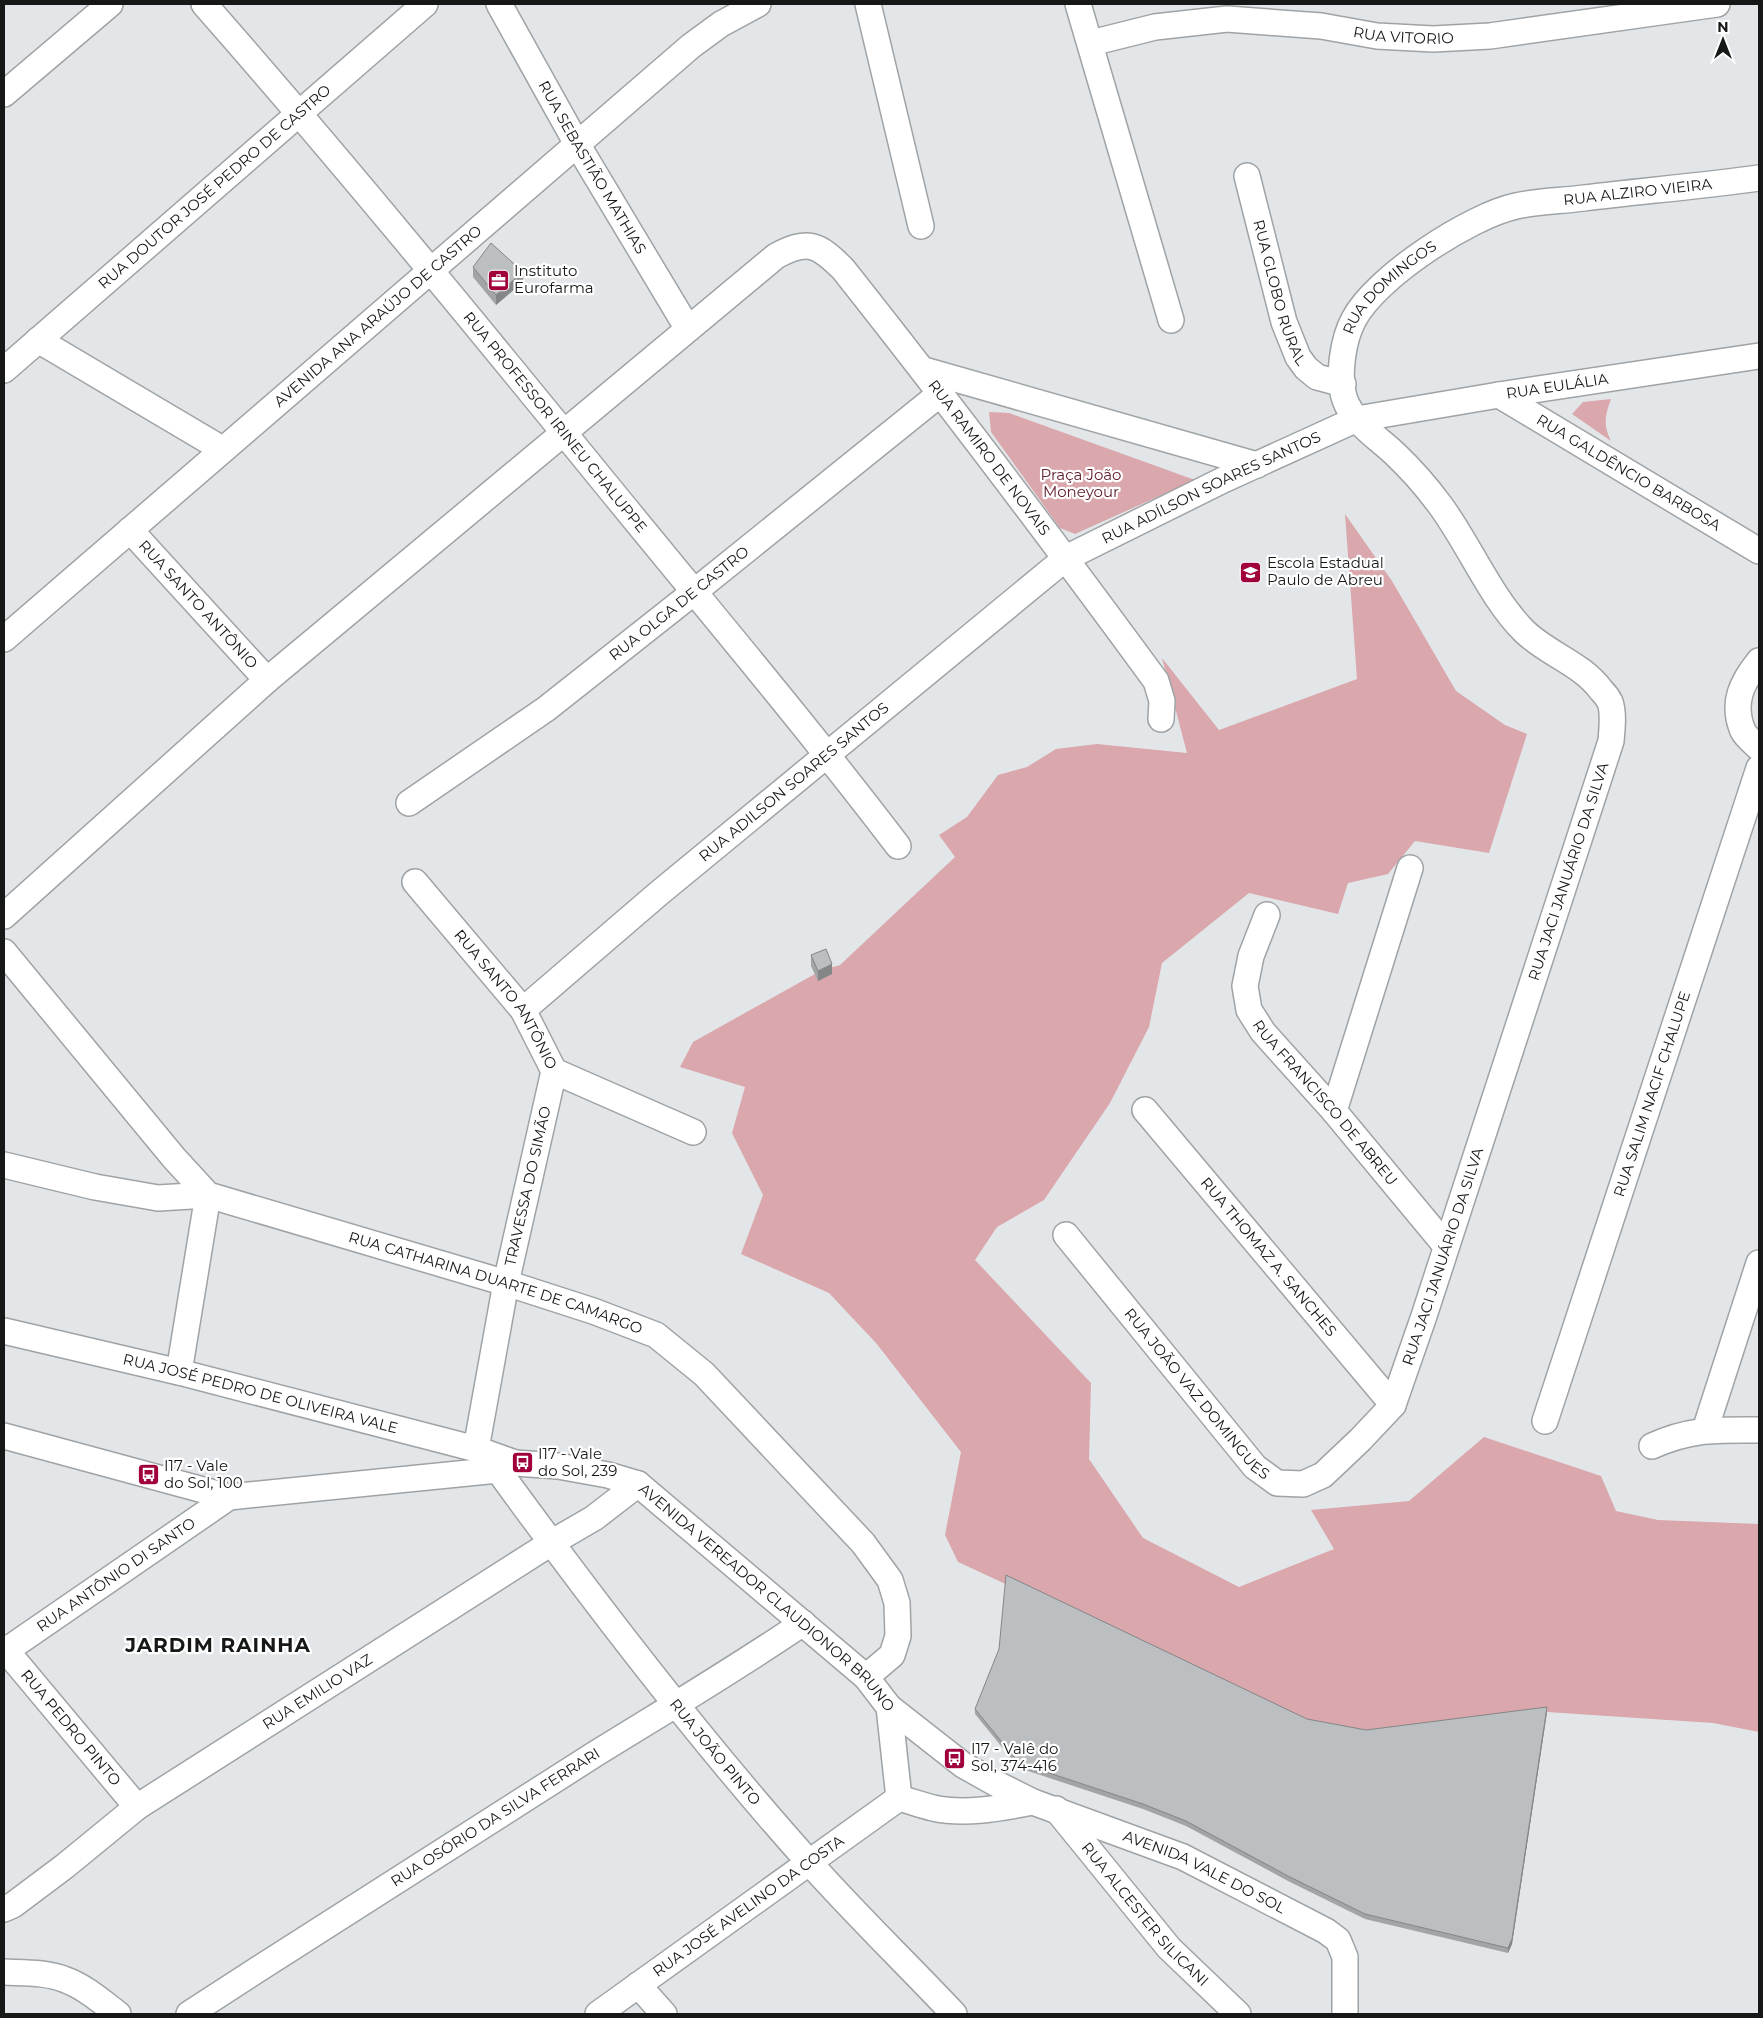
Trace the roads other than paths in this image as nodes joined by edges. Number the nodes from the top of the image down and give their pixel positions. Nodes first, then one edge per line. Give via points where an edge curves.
1 (110, 4) edge
2 (204, 4) edge
3 (425, 4) edge
4 (499, 4) edge
5 (758, 4) edge
6 (868, 4) edge
7 (1078, 4) edge
8 (1717, 4) edge
9 (1091, 43) junction
10 (4, 94) edge
11 (300, 113) junction
12 (577, 144) junction
13 (1247, 176) dead end
14 (1759, 178) edge
15 (1515, 206) joint
16 (921, 226) dead end
17 (431, 270) junction
18 (1172, 320) dead end
19 (688, 329) junction
20 (38, 340) junction
21 (1759, 356) edge
22 (4, 370) edge
23 (924, 370) junction
24 (1343, 384) junction
25 (941, 393) junction
26 (1499, 395) junction
27 (1357, 419) junction
28 (564, 433) junction
29 (222, 449) junction
30 (1256, 465) junction
31 (130, 530) junction
32 (1759, 551) edge
33 (1066, 558) junction
34 (694, 592) junction
35 (4, 639) edge
36 (1759, 661) edge
37 (267, 680) junction
38 (1162, 719) dead end
39 (1759, 748) edge
40 (827, 754) junction
41 (1759, 768) edge
42 (409, 802) dead end
43 (898, 846) dead end
44 (1410, 868) dead end
45 (415, 882) dead end
46 (1267, 915) dead end
47 (4, 916) edge
48 (4, 952) edge
49 (523, 1010) junction
50 (554, 1071) junction
51 (1145, 1110) dead end
52 (1334, 1110) junction
53 (693, 1132) dead end
54 (4, 1165) edge
55 (208, 1195) junction
56 (1066, 1235) dead end
57 (1446, 1246) junction
58 (1759, 1263) edge
59 (506, 1283) junction
60 (4, 1331) edge
61 (179, 1372) junction
62 (1393, 1405) junction
63 (1545, 1421) dead end
64 (1704, 1430) junction
65 (1759, 1430) edge
66 (4, 1436) edge
67 (1652, 1446) dead end
68 (476, 1449) junction
69 (507, 1466) junction
70 (638, 1484) junction
71 (229, 1496) junction
72 (551, 1543) junction
73 (803, 1623) junction
74 (5, 1650) edge
75 (866, 1677) junction
76 (675, 1706) junction
77 (889, 1707) junction
78 (899, 1798) junction
79 (1044, 1806) junction
80 (137, 1807) junction
81 (808, 1862) junction
82 (4, 1909) edge
83 (4, 1972) edge
84 (1346, 1974) junction
85 (638, 1985) junction
86 (118, 2014) edge
87 (189, 2014) edge
88 (598, 2014) edge
89 (664, 2014) edge
90 (954, 2014) edge
91 (1238, 2014) edge
92 (1327, 2014) edge
93 (1345, 2014) edge

1 - 10 street
2 - 11 street, RUA PROFESSOR IRINEU CHALUPPE
3 - 11 street, RUA DOUTOR JOSÉ PEDRO DE CASTRO
4 - 12 street, RUA SEBASTIÃO MATHIAS
5 - 12 street, AVENIDA ANA ARAÚJO DE CASTRO via 721,24 691,46
6 - 16 street
7 - 9 street
8 - 9 street, RUA VITORIO via 1490,36 1434,39 1377,36 1321,26 1227,19 1155,27
9 - 18 street
11 - 17 street, RUA PROFESSOR IRINEU CHALUPPE
11 - 20 street, RUA DOUTOR JOSÉ PEDRO DE CASTRO
12 - 17 street, AVENIDA ANA ARAÚJO DE CASTRO
12 - 19 street, RUA SEBASTIÃO MATHIAS
13 - 24 street, RUA GLOBO RURAL via 1284,322 1298,357 1317,377
14 - 15 street, RUA ALZIRO VIEIRA
15 - 24 street, RUA DOMINGOS via 1477,220 1436,243 1401,268 1371,296 1354,316 1346,337
17 - 28 street, RUA PROFESSOR IRINEU CHALUPPE
17 - 29 street, AVENIDA ANA ARAÚJO DE CASTRO
19 - 23 street, RUA RAMIRO DE NOVAIS via 776,256 793,247 812,246 828,254 843,268
19 - 28 street, RUA RAMIRO DE NOVAIS
20 - 22 street, RUA DOUTOR JOSÉ PEDRO DE CASTRO
20 - 29 street
21 - 26 street, RUA EULÁLIA
23 - 25 street, RUA RAMIRO DE NOVAIS
23 - 30 street
24 - 27 street, RUA DOMINGOS via 1345,400
25 - 33 street, RUA RAMIRO DE NOVAIS
25 - 34 street, RUA OLGA DE CASTRO
26 - 27 street, RUA EULÁLIA
26 - 32 street, RUA GALDÊNCIO BARBOSA
27 - 30 street, RUA ADÍLSON SOARES SANTOS
27 - 57 street, RUA JACI JANUÁRIO DA SILVA via 1418,477 1442,507 1524,631 1596,682 1610,702 1612,719 1611,741
28 - 34 street, RUA PROFESSOR IRINEU CHALUPPE
28 - 37 street, RUA RAMIRO DE NOVAIS
29 - 31 street, AVENIDA ANA ARAÚJO DE CASTRO
30 - 33 street, RUA ADÍLSON SOARES SANTOS
31 - 35 street, AVENIDA ANA ARAÚJO DE CASTRO
31 - 37 street, RUA SANTO ANTÔNIO
33 - 38 street, RUA RAMIRO DE NOVAIS via 1156,681 1162,701
33 - 40 street, RUA ADILSON SOARES SANTOS
34 - 40 street, RUA PROFESSOR IRINEU CHALUPPE
34 - 42 street, RUA OLGA DE CASTRO via 546,709
36 - 39 street via 1745,679 1737,704 1743,732
37 - 47 street, RUA RAMIRO DE NOVAIS
40 - 43 street, RUA PROFESSOR IRINEU CHALUPPE
40 - 49 street, RUA ADILSON SOARES SANTOS
41 - 63 street, RUA SALIM NACIF CHALUPE
44 - 52 street
45 - 49 street, RUA SANTO ANTÔNIO
46 - 52 street, RUA FRANCISCO DE ABREU via 1251,956 1244,986 1249,1010 1262,1032
48 - 55 street
49 - 50 street, RUA SANTO ANTÔNIO
50 - 53 street, RUA SANTO ANTÔNIO
50 - 59 street, TRAVESSA DO SIMÃO
51 - 62 street, RUA THOMAZ A. SANCHES
52 - 57 street, RUA FRANCISCO DE ABREU
54 - 55 street via 158,1198
55 - 59 street, RUA CATHARINA DUARTE DE CAMARGO
55 - 61 street
56 - 62 street, RUA JOÃO VAZ DOMINGUES via 1255,1467 1277,1483 1303,1484 1323,1475
57 - 62 street, RUA JACI JANUÁRIO DA SILVA
58 - 64 street
59 - 68 street, TRAVESSA DO SIMÃO
59 - 75 street, RUA CATHARINA DUARTE DE CAMARGO via 656,1335 704,1374 863,1543 890,1580 897,1603 898,1636 892,1655
60 - 61 street, RUA JOSÉ PEDRO DE OLIVEIRA VALE
61 - 68 street, RUA JOSÉ PEDRO DE OLIVEIRA VALE
64 - 65 street
64 - 67 street via 1678,1435
66 - 71 street, AVENIDA VEREADOR CLAUDIONOR BRUNO
68 - 69 street, RUA JOSÉ PEDRO DE OLIVEIRA VALE
69 - 70 street, AVENIDA VEREADOR CLAUDIONOR BRUNO via 558,1466
69 - 71 street, AVENIDA VEREADOR CLAUDIONOR BRUNO
69 - 72 street, RUA JOÃO PINTO
70 - 72 street, RUA EMILIO VAZ via 594,1518
70 - 73 street, AVENIDA VEREADOR CLAUDIONOR BRUNO
71 - 74 street, RUA ANTÔNIO DI SANTO
72 - 76 street, RUA JOÃO PINTO
72 - 80 street, RUA EMILIO VAZ
73 - 75 street, AVENIDA VEREADOR CLAUDIONOR BRUNO
73 - 76 street, RUA OSÓRIO DA SILVA FERRARI
74 - 80 street, RUA PEDRO PINTO
75 - 77 street, AVENIDA VEREADOR CLAUDIONOR BRUNO
76 - 81 street, RUA JOÃO PINTO
76 - 87 street, RUA OSÓRIO DA SILVA FERRARI
77 - 78 street
77 - 79 street, AVENIDA VEREADOR CLAUDIONOR BRUNO via 964,1765
78 - 79 street via 934,1808 967,1810
78 - 81 street, RUA JOSÉ AVELINO DA COSTA
79 - 84 street, AVENIDA VALE DO SOL via 1183,1857 1326,1930 1338,1940 1345,1957
79 - 91 street, RUA ALCESTER SILICANI via 1169,1948
80 - 82 street, RUA EMILIO VAZ via 65,1866
81 - 85 street, RUA JOSÉ AVELINO DA COSTA
81 - 90 street, RUA JOÃO PINTO
83 - 86 street via 65,1979
84 - 92 street
84 - 93 street, AVENIDA VALE DO SOL
85 - 88 street, RUA JOSÉ AVELINO DA COSTA
85 - 89 street

